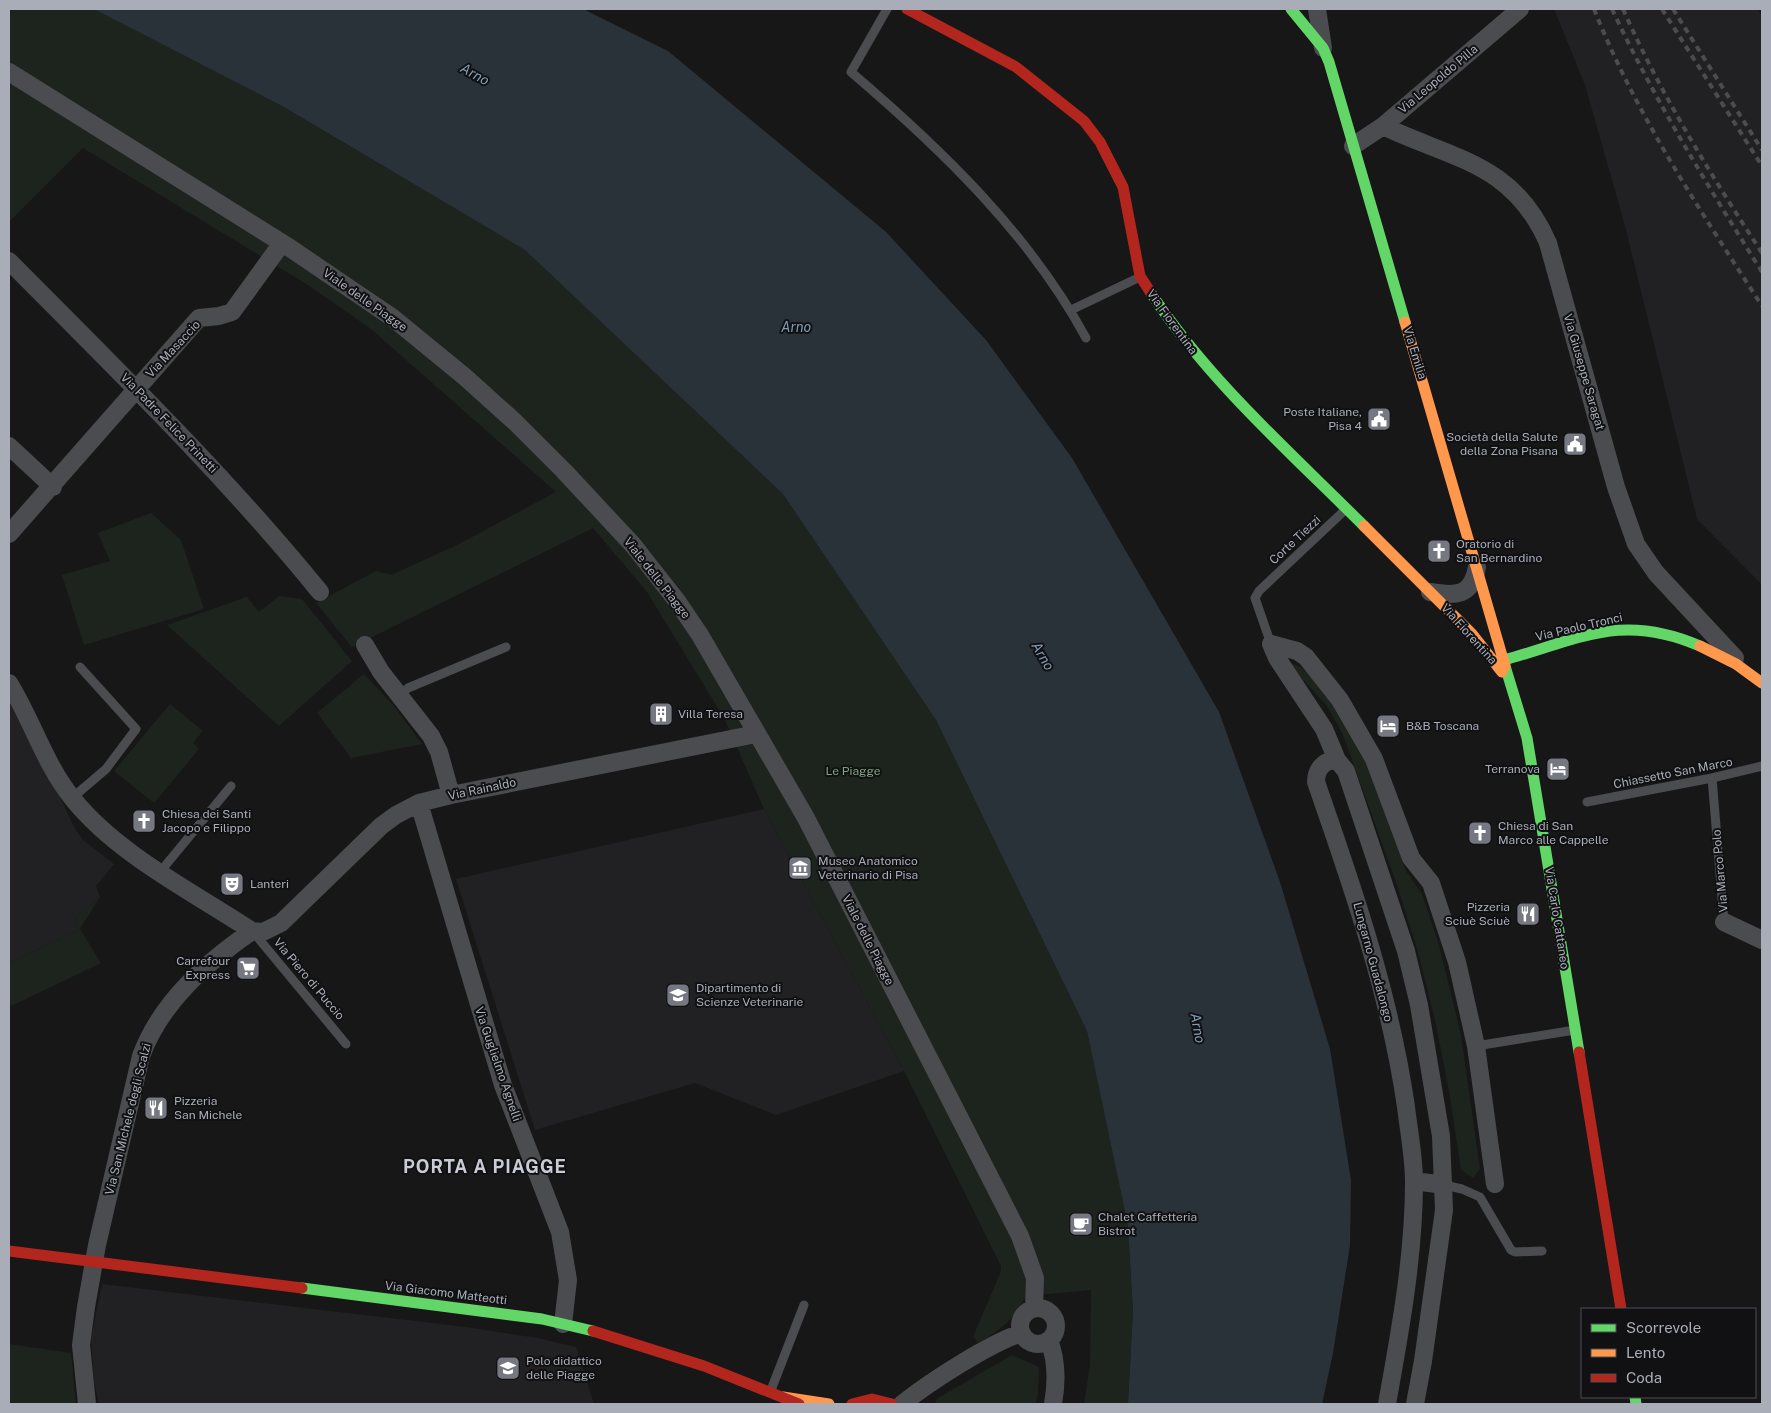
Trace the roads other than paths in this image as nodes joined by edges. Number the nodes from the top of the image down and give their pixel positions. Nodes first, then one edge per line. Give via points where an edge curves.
1 (887, 9) edge
2 (907, 9) edge
3 (1291, 9) edge
4 (1317, 9) edge
5 (1520, 9) edge
6 (1324, 48) junction
7 (9, 72) edge
8 (1383, 126) junction
9 (1353, 146) junction
10 (282, 243) junction
11 (9, 261) edge
12 (1140, 276) junction
13 (1071, 310) junction
14 (1086, 338) dead end
15 (136, 389) junction
16 (9, 446) edge
17 (53, 486) junction
18 (1348, 508) junction
19 (9, 534) edge
20 (1477, 567) junction
21 (320, 592) dead end
22 (1430, 592) junction
23 (1271, 644) junction
24 (365, 645) dead end
25 (506, 647) dead end
26 (1504, 660) junction
27 (1744, 666) junction
28 (80, 668) dead end
29 (1507, 678) junction
30 (9, 683) edge
31 (1762, 684) edge
32 (399, 695) junction
33 (756, 734) junction
34 (1337, 760) junction
35 (1762, 766) edge
36 (1712, 778) junction
37 (231, 786) dead end
38 (451, 795) junction
39 (72, 798) junction
40 (1588, 802) dead end
41 (419, 803) junction
42 (160, 872) junction
43 (1724, 922) joint
44 (252, 931) junction
45 (1762, 940) edge
46 (1575, 1030) junction
47 (346, 1044) dead end
48 (1476, 1046) junction
49 (1414, 1181) junction
50 (1496, 1184) dead end
51 (1444, 1185) junction
52 (9, 1250) edge
53 (1542, 1251) dead end
54 (94, 1261) junction
55 (804, 1305) dead end
56 (1034, 1308) junction
57 (1621, 1308) edge
58 (1403, 1310) junction
59 (1430, 1315) junction
60 (563, 1324) junction
61 (1021, 1333) junction
62 (1049, 1340) junction
63 (770, 1392) junction
64 (783, 1397) junction
65 (87, 1404) edge
66 (799, 1404) edge
67 (829, 1404) edge
68 (852, 1404) edge
69 (892, 1404) edge
70 (902, 1404) edge
71 (1053, 1404) edge
72 (1387, 1404) edge
73 (1415, 1404) edge

1 - 13 lane via 850,72 905,119 978,192 1018,238
2 - 12 main road, Via Fiorentina via 1016,67 1084,121 1100,142 1123,187
3 - 6 main road, Via Emilia
4 - 6 street, Via Emilia
5 - 8 street, Via Leopoldo Pilla
6 - 9 main road, Via Emilia
7 - 10 street, Viale delle Piagge
8 - 9 street, Via Leopoldo Pilla
8 - 27 street, Via Giuseppe Saragat via 1490,173 1520,197 1534,214 1550,252 1616,487 1636,544 1656,573
9 - 20 main road, Via Emilia
10 - 15 street, Via Masaccio via 232,312 199,318
10 - 33 street, Viale delle Piagge via 393,318 465,377 564,471 634,545 677,600
11 - 15 street, Via Padre Felice Prinetti
12 - 13 lane
12 - 18 main road, Via Fiorentina via 1174,328 1208,369
13 - 14 lane
15 - 17 street, Via Masaccio
15 - 21 street, Via Padre Felice Prinetti via 227,482
16 - 17 street
17 - 19 street, Via Masaccio
18 - 22 main road, Via Fiorentina
18 - 23 lane, Corte Tiezzi via 1255,598
20 - 22 street, Via Fiorentina via 1474,581 1462,592 1449,595
20 - 26 main road, Via Emilia
22 - 29 main road, Via Fiorentina via 1472,634
23 - 34 street via 1330,738
23 - 48 street via 1297,651 1315,668 1366,741 1411,858 1431,883 1442,913
24 - 32 street
25 - 32 lane via 408,688
26 - 27 main road, Via Paolo Tronci via 1609,631 1644,629 1691,642
26 - 29 main road, Via Carlo Cattaneo
27 - 31 main road
28 - 39 lane via 136,729 106,769
29 - 46 main road, Via Carlo Cattaneo via 1527,738 1543,810
30 - 39 street
32 - 38 street via 431,736
33 - 38 street, Via Rainaldo
33 - 56 street, Viale delle Piagge via 806,818 1020,1236 1035,1278
34 - 49 street, Lungarno Guadalongo via 1328,761 1320,768 1316,782 1353,890 1388,1016 1402,1076
34 - 51 street via 1346,771 1408,960 1428,1052 1441,1136
35 - 36 lane, Chiassetto San Marco
36 - 40 lane, Chiassetto San Marco
36 - 43 lane, Via Marco Polo
37 - 42 lane
38 - 41 street, Via Rainaldo
39 - 42 street via 116,841
41 - 44 street, Via Rainaldo via 381,826 281,923 263,932
41 - 60 street, Via Guglielmo Agnelli via 503,1085 560,1232 568,1280
42 - 44 street
43 - 45 street, Via Marco Polo
44 - 47 lane, Via Piero di Puccio
44 - 54 street, Via San Michele degli Scalzi via 227,949 183,990 151,1032 141,1056
46 - 48 lane
46 - 57 main road, Via Carlo Cattaneo
48 - 50 street
49 - 51 street
49 - 58 street, Lungarno Guadalongo
51 - 53 lane via 1480,1198 1511,1250
51 - 59 street via 1444,1210
52 - 54 main road, Via Giacomo Matteotti
54 - 60 main road, Via Giacomo Matteotti
54 - 65 street, Via San Michele degli Scalzi via 81,1345
55 - 63 lane
56 - 61 street via 1022,1318
56 - 62 street via 1049,1312 1055,1320 1055,1331
58 - 59 street
58 - 72 street, Lungarno Guadalongo
59 - 73 street
60 - 63 main road, Via Giacomo Matteotti via 650,1347
61 - 62 street via 1034,1343
61 - 70 street via 970,1360
62 - 71 street via 1056,1368
63 - 64 main road, Via Giacomo Matteotti
64 - 66 main road, Via Giacomo Matteotti
64 - 67 main road, Via Giacomo Matteotti
68 - 69 main road via 872,1398

